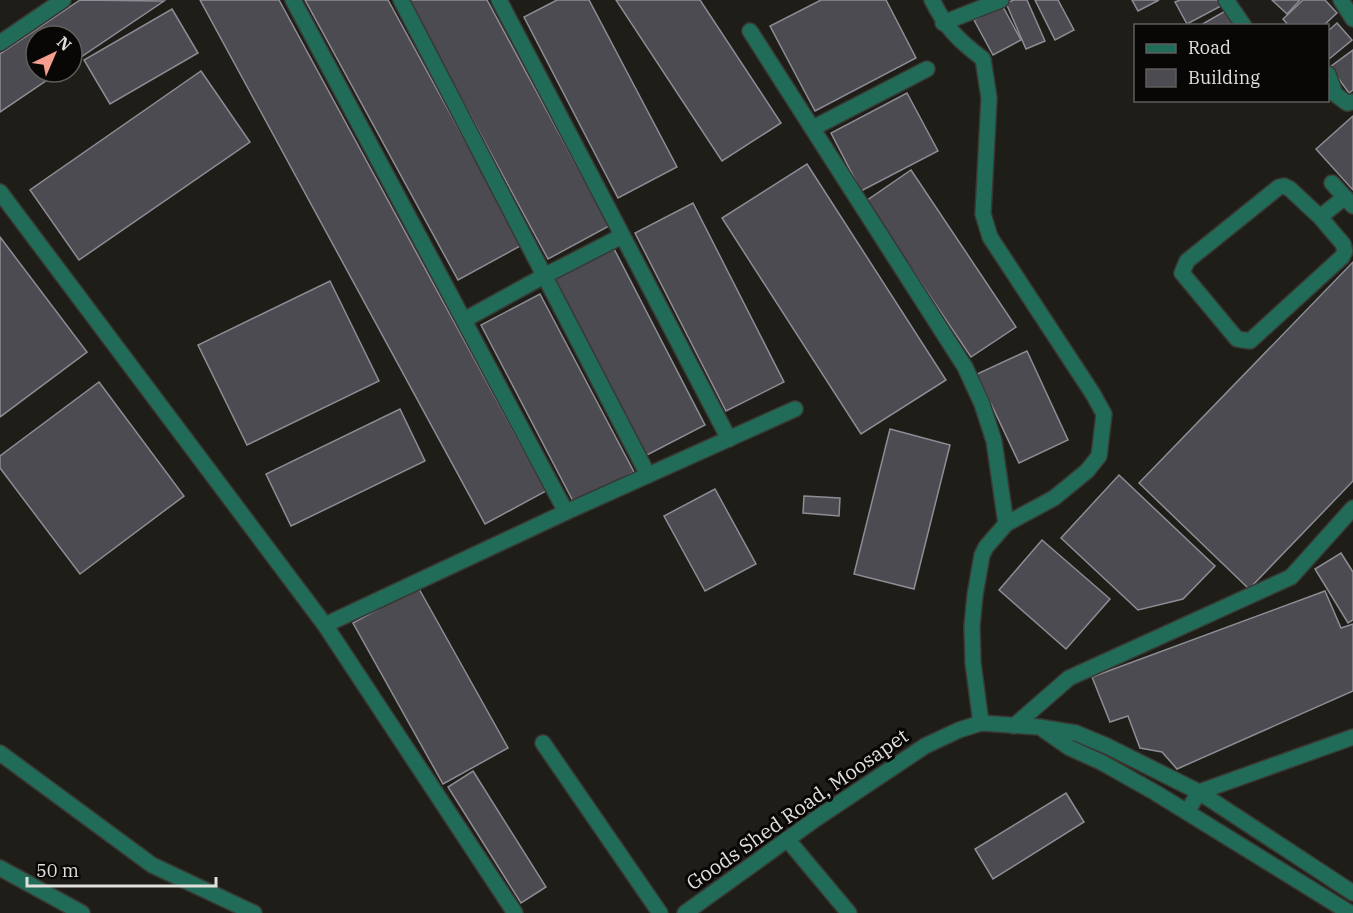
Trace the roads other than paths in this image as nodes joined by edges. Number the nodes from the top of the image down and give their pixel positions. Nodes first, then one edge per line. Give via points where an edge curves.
1 (63, 0) edge
2 (293, 0) edge
3 (401, 0) edge
4 (499, 0) edge
5 (932, 0) edge
6 (1001, 0) edge
7 (1226, 0) edge
8 (1341, 0) edge
9 (1353, 19) edge
10 (944, 23) junction
11 (1243, 24) edge
12 (750, 31) dead end
13 (0, 43) edge
14 (927, 69) dead end
15 (1329, 77) edge
16 (1353, 102) edge
17 (813, 128) junction
18 (1332, 183) dead end
19 (0, 192) edge
20 (1349, 201) edge
21 (1320, 218) junction
22 (622, 236) junction
23 (544, 276) junction
24 (464, 320) junction
25 (795, 409) dead end
26 (729, 439) junction
27 (648, 476) junction
28 (1353, 508) edge
29 (566, 512) junction
30 (1006, 524) junction
31 (325, 625) junction
32 (981, 723) junction
33 (1014, 726) junction
34 (1039, 726) junction
35 (1353, 737) edge
36 (543, 743) dead end
37 (0, 753) edge
38 (1199, 792) junction
39 (1187, 812) junction
40 (787, 839) junction
41 (0, 868) edge
42 (1353, 893) edge
43 (82, 913) edge
44 (254, 913) edge
45 (515, 913) edge
46 (660, 913) edge
47 (685, 913) edge
48 (849, 913) edge
49 (1350, 913) edge

1 - 13 street
2 - 24 street
3 - 23 street
4 - 22 street
5 - 10 street
6 - 10 street
7 - 11 street
8 - 9 street
10 - 30 street via 983,59 989,98 983,214 990,237 1104,414 1099,456 1087,471 1054,498
12 - 17 street
14 - 17 street
15 - 16 street via 1335,94 1347,104
17 - 30 street via 965,367 994,441
18 - 20 street
19 - 31 street
20 - 21 street
21 - 21 street via 1346,251 1250,341 1238,339 1182,273 1186,261 1279,187 1290,189
22 - 23 street
22 - 26 street
23 - 24 street
23 - 27 street
24 - 29 street
25 - 26 street
26 - 27 street
27 - 29 street
28 - 33 street via 1291,577 1069,678
29 - 31 street
30 - 32 street via 982,555 975,595 973,663
31 - 45 street
32 - 33 street, Goods Shed Road, Moosapet
32 - 40 street, Goods Shed Road, Moosapet via 924,746
33 - 34 street, Goods Shed Road, Moosapet
34 - 38 street, Goods Shed Road, Moosapet via 1076,733
34 - 39 street via 1070,748
35 - 38 street
36 - 46 street
37 - 44 street via 152,865
38 - 39 street
38 - 42 street, Goods Shed Road, Moosapet
39 - 49 street
40 - 47 street, Goods Shed Road, Moosapet
40 - 48 street
41 - 43 street

